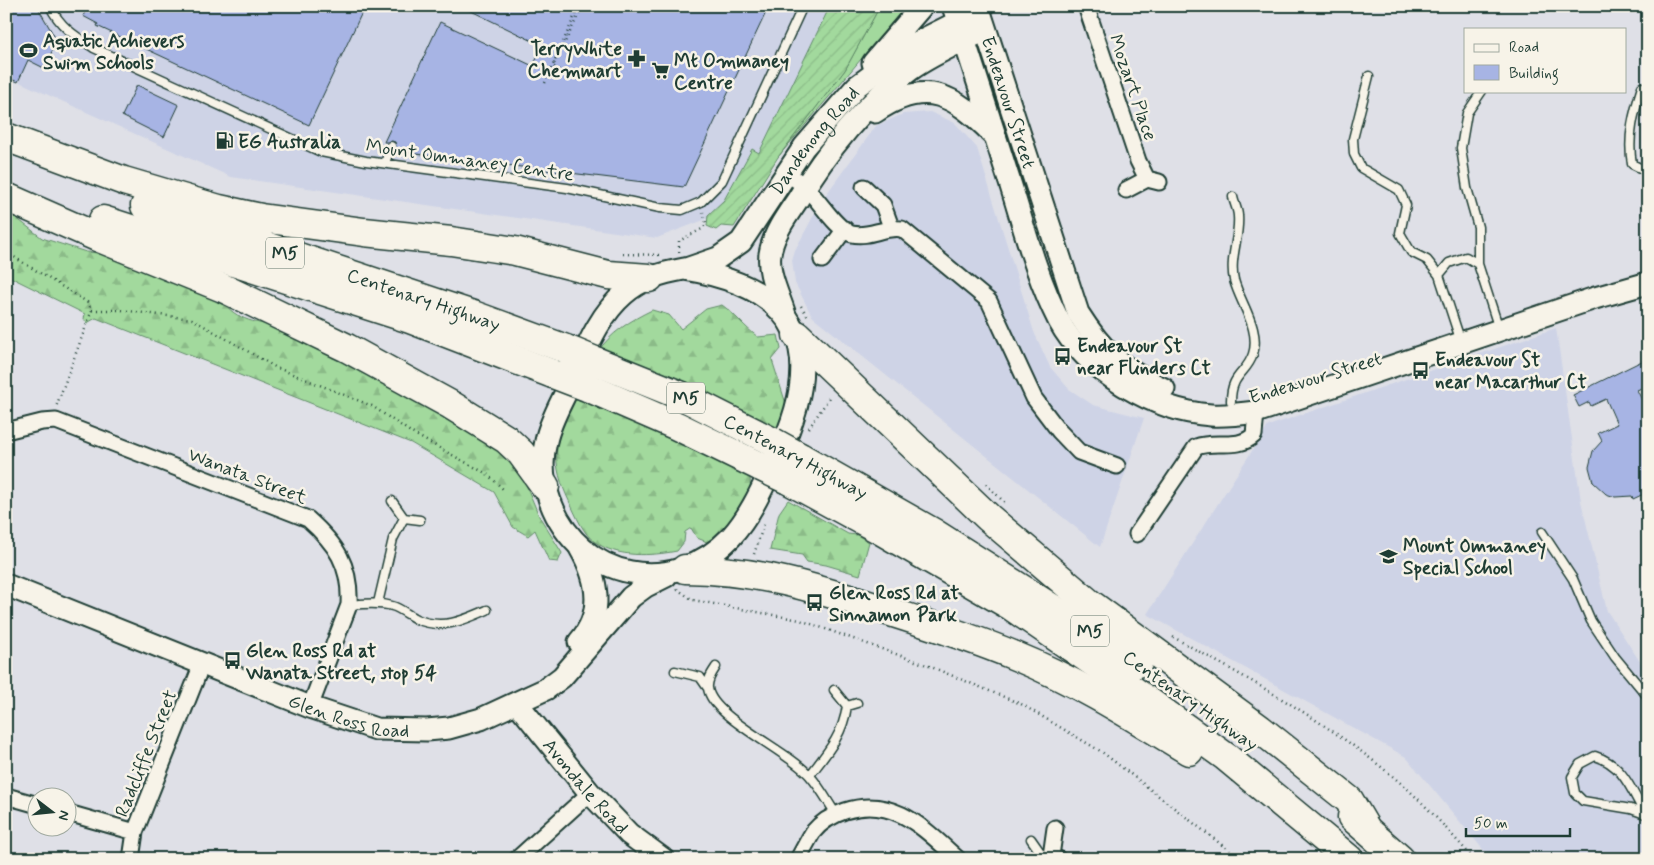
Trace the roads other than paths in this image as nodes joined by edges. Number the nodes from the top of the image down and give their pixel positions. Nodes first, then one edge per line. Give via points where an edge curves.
1 (50, 6) edge
2 (803, 6) edge
3 (922, 6) edge
4 (1086, 6) edge
5 (981, 16) edge
6 (960, 28) edge
7 (1369, 76) dead end
8 (857, 86) junction
9 (1642, 86) dead end
10 (1481, 92) edge
11 (846, 132) junction
12 (6, 137) edge
13 (995, 137) junction
14 (391, 146) dead end
15 (6, 151) edge
16 (385, 163) junction
17 (1648, 172) edge
18 (786, 174) junction
19 (6, 180) edge
20 (805, 186) junction
21 (864, 187) dead end
22 (1126, 190) dead end
23 (6, 197) edge
24 (1233, 197) dead end
25 (891, 227) junction
26 (845, 229) junction
27 (822, 260) dead end
28 (678, 262) junction
29 (1478, 264) junction
30 (1648, 269) edge
31 (1439, 275) junction
32 (649, 278) junction
33 (1648, 282) edge
34 (798, 318) junction
35 (1497, 324) junction
36 (1460, 337) junction
37 (1231, 401) junction
38 (1256, 412) junction
39 (7, 428) edge
40 (1117, 466) dead end
41 (794, 468) junction
42 (545, 486) junction
43 (392, 501) dead end
44 (404, 518) junction
45 (420, 520) dead end
46 (1542, 532) dead end
47 (1137, 534) dead end
48 (578, 545) junction
49 (679, 579) junction
50 (6, 585) edge
51 (378, 603) junction
52 (349, 604) junction
53 (487, 610) dead end
54 (202, 664) junction
55 (716, 667) dead end
56 (675, 671) dead end
57 (707, 687) junction
58 (834, 690) dead end
59 (1648, 697) edge
60 (522, 700) junction
61 (857, 703) dead end
62 (846, 706) junction
63 (310, 707) junction
64 (810, 775) junction
65 (1256, 782) junction
66 (590, 793) junction
67 (6, 796) edge
68 (28, 802) edge
69 (836, 814) junction
70 (1646, 815) edge
71 (78, 816) edge
72 (1365, 827) junction
73 (1055, 828) dead end
74 (135, 832) junction
75 (1031, 839) dead end
76 (1051, 858) edge
77 (132, 859) edge
78 (517, 859) edge
79 (663, 859) edge
80 (798, 859) edge
81 (958, 859) edge
82 (1349, 859) edge
83 (1400, 859) edge

1 - 16 lane, Mount Ommaney Centre via 59,23 94,48 321,152
2 - 16 lane, Mount Ommaney Centre via 722,181 701,202 682,210 567,188
3 - 8 main road
4 - 22 street, Mozart Place via 1138,161 1153,181
5 - 6 main road, Dandenong Road
5 - 37 main road, Endeavour Street via 1078,313 1097,342 1127,369 1163,389 1206,401
6 - 8 main road, Dandenong Road via 916,43
6 - 11 main road, Dandenong Road via 931,56 909,71
6 - 13 main road, Endeavour Street
7 - 31 lane via 1353,139 1354,154 1361,168 1400,190 1406,205 1400,232 1411,252 1427,260
8 - 18 main road, Dandenong Road via 810,140
9 - 17 lane via 1632,120 1630,152 1632,164
10 - 29 lane via 1467,113 1461,148 1467,188 1478,227
11 - 13 main road via 879,109 917,93 933,94 957,102
11 - 20 main road, Dandenong Road
12 - 32 highway via 124,181 219,209 261,218 515,251 608,275
13 - 38 main road, Endeavour Street via 1040,277 1060,322 1078,348 1131,390 1181,409 1209,415
14 - 16 lane
15 - 41 highway, Centenary Highway / M5, bridge via 156,210 566,349 682,396 772,442
18 - 20 street
18 - 28 main road, Dandenong Road via 741,242 718,258
19 - 41 highway, Centenary Highway / M5, bridge via 137,232 410,319 587,387 761,467
20 - 26 street
20 - 34 main road, Dandenong Road via 778,230 771,249 771,268
21 - 25 street via 883,205
23 - 42 highway via 223,288 363,357 506,439 521,453
24 - 37 lane via 1238,215 1232,261 1234,280 1254,338 1253,354 1231,386
25 - 26 street via 865,234 850,234
25 - 40 street via 902,229 989,301 1034,398 1058,431 1079,452
26 - 27 street
28 - 32 main road, Dandenong Road
28 - 34 main road via 736,281
29 - 31 lane via 1466,257 1450,263
29 - 35 lane
30 - 35 main road, Endeavour Street
31 - 36 lane
32 - 42 main road, Dandenong Road via 624,294 603,318 595,333 546,439 543,462
33 - 35 main road, Endeavour Street
34 - 49 main road, Dandenong Road via 802,385 788,434 743,523
34 - 72 highway via 989,518 1124,630 1252,723 1349,800
35 - 36 main road, Endeavour Street
36 - 37 main road, Endeavour Street via 1301,385
36 - 38 main road, Endeavour Street
38 - 47 street via 1254,435 1246,442 1229,445 1205,443 1196,447 1178,469
39 - 52 street, Wanata Street via 56,421 308,520 330,539 346,569
41 - 65 highway, Centenary Highway / M5 via 880,530 1011,606 1124,683
41 - 72 highway, Centenary Highway / M5 via 927,528 1067,616 1310,783
42 - 48 main road, Dandenong Road via 558,519
43 - 44 lane
44 - 45 lane
44 - 51 lane via 393,539
46 - 59 lane via 1573,579 1591,621
48 - 49 main road via 610,566 624,571
48 - 60 main road, Glen Ross Road via 595,579 597,600 592,620 581,640
49 - 60 main road, Glen Ross Road via 638,591 562,677 552,686
49 - 65 highway via 734,572 800,583 987,645 1049,671 1133,716 1233,781
50 - 54 main road, Glen Ross Road
51 - 52 lane
51 - 53 lane via 394,606 430,624 447,625
52 - 63 street, Wanata Street
54 - 63 main road, Glen Ross Road
54 - 74 street, Radcliffe Street
55 - 57 lane
56 - 57 lane via 700,677
57 - 64 lane via 713,702 722,712
58 - 62 lane
60 - 63 main road, Glen Ross Road via 481,719 427,730 376,729
60 - 66 main road, Avondale Road
61 - 62 lane
62 - 64 lane via 838,738
64 - 69 lane
65 - 82 highway, Centenary Highway / M5
66 - 78 street
66 - 79 main road, Avondale Road via 629,834
67 - 68 street
69 - 80 street via 814,831
69 - 81 street via 857,808 888,808 920,826
70 - 70 lane via 1622,771 1608,760 1595,756 1580,764 1572,777 1576,793 1583,801
71 - 74 street
72 - 83 highway, Centenary Highway / M5
73 - 76 street
74 - 77 street, Radcliffe Street
75 - 76 lane

